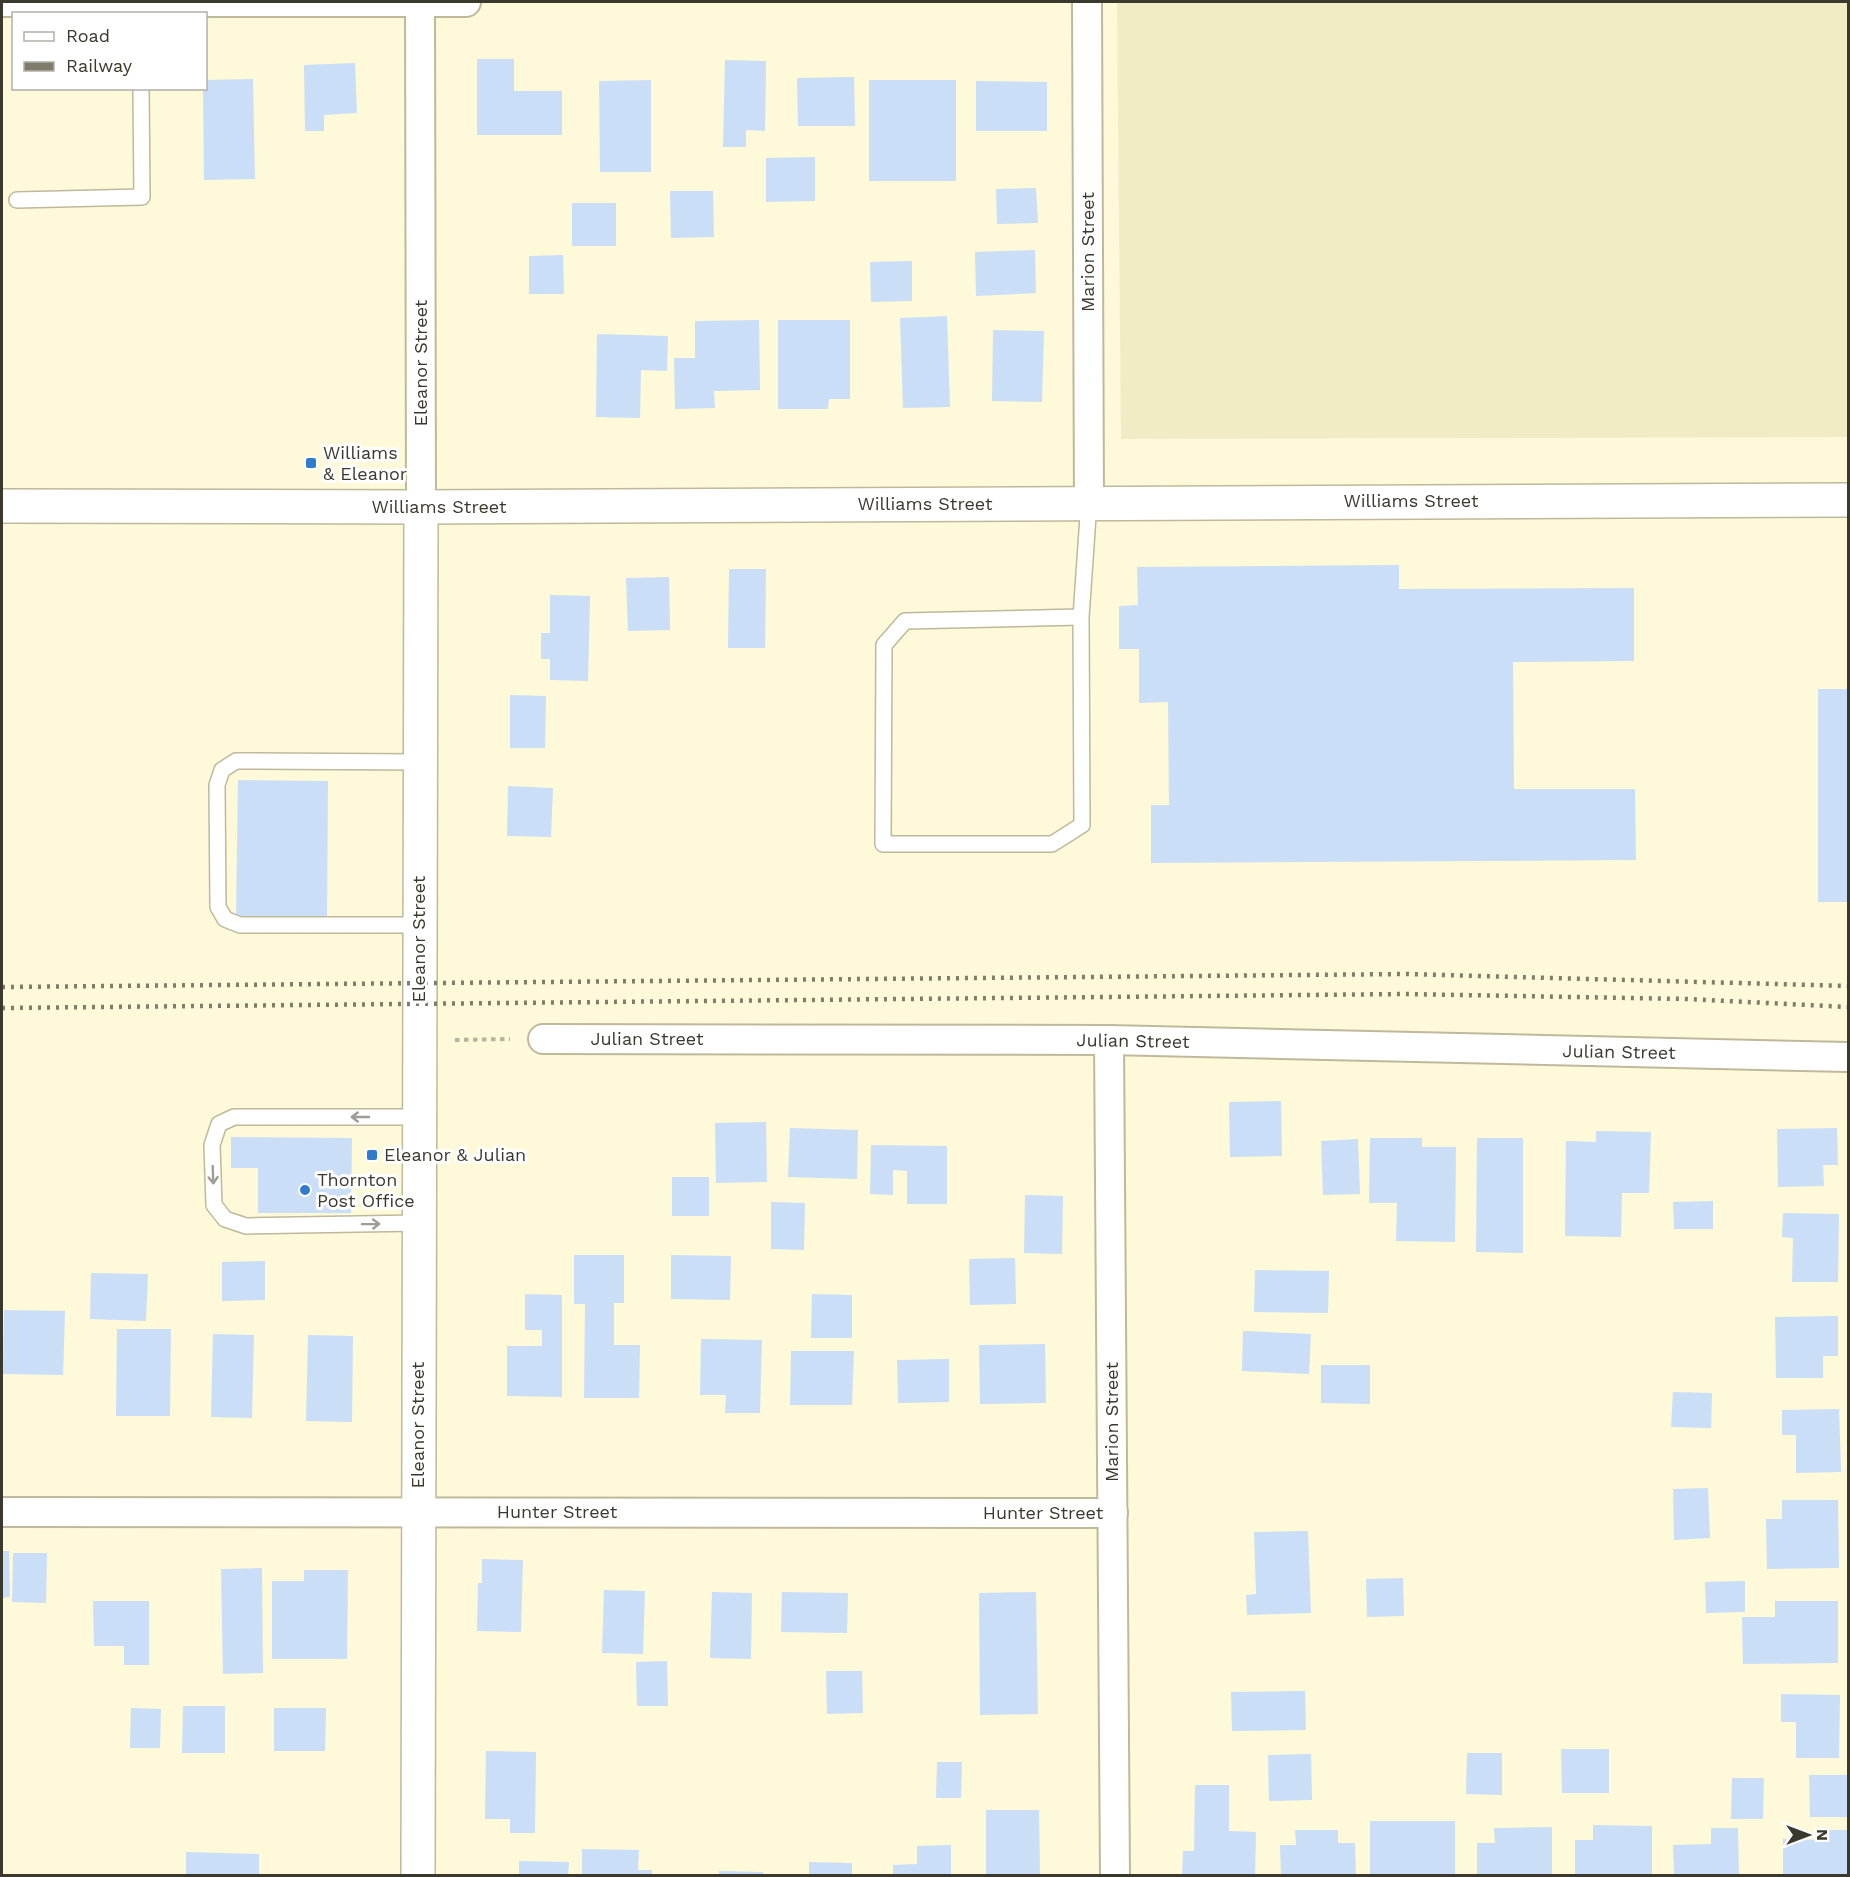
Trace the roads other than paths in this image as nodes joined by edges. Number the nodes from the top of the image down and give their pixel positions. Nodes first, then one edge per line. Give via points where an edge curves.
1 (2, 2) edge
2 (420, 2) edge
3 (466, 2) edge
4 (1087, 2) edge
5 (140, 8) edge
6 (141, 90) edge
7 (17, 200) dead end
8 (1848, 500) edge
9 (1089, 502) junction
10 (2, 506) edge
11 (421, 507) junction
12 (1081, 617) junction
13 (420, 762) junction
14 (419, 924) junction
15 (543, 1039) road end
16 (1109, 1040) junction
17 (1848, 1057) edge
18 (418, 1116) junction
19 (418, 1223) junction
20 (2, 1512) edge
21 (418, 1512) junction
22 (1113, 1513) junction
23 (418, 1875) edge
24 (1115, 1875) edge

1 - 5 street
2 - 3 street
2 - 5 street
2 - 11 street, Eleanor Street
4 - 9 street, Marion Street
6 - 7 lane via 142,197
8 - 9 street, Williams Street
9 - 11 street, Williams Street
9 - 12 lane
10 - 11 street, Williams Street
11 - 13 street, Eleanor Street
12 - 12 lane via 1082,825 1052,844 883,844 884,645 905,621
13 - 14 street, Eleanor Street
13 - 14 lane via 236,761 222,770 217,784 218,907 225,919 240,924
14 - 18 street, Eleanor Street
15 - 16 street, Julian Street
16 - 17 street, Julian Street
16 - 22 street, Marion Street
18 - 19 street, Eleanor Street
18 -> 19 lane via 234,1116 219,1124 212,1145 214,1205 225,1219 246,1226
19 - 21 street, Eleanor Street
20 - 21 street, Hunter Street
21 - 22 street, Hunter Street
21 - 23 street, Eleanor Street
22 - 24 street, Marion Street

